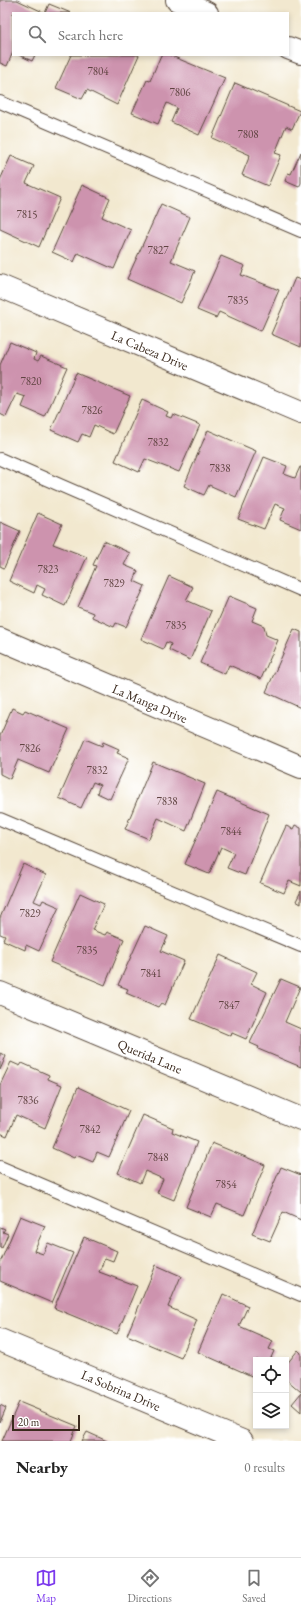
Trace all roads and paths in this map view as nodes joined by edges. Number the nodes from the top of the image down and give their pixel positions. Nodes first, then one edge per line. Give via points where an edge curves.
1 (176, 0) edge
2 (205, 12) edge
3 (289, 48) edge
4 (301, 53) edge
5 (0, 102) edge
6 (301, 231) edge
7 (0, 286) edge
8 (301, 413) edge
9 (0, 459) edge
10 (301, 590) edge
11 (0, 639) edge
12 (301, 767) edge
13 (0, 819) edge
14 (301, 946) edge
15 (0, 993) edge
16 (301, 1119) edge
17 (0, 1167) edge
18 (301, 1295) edge
19 (0, 1340) edge
20 (242, 1441) edge

1 - 2 street
3 - 4 street
5 - 6 lane
7 - 8 street, La Cabeza Drive
9 - 10 lane
11 - 12 street, La Manga Drive
13 - 14 lane
15 - 16 street, Querida Lane
17 - 18 lane
19 - 20 street, La Sobrina Drive

